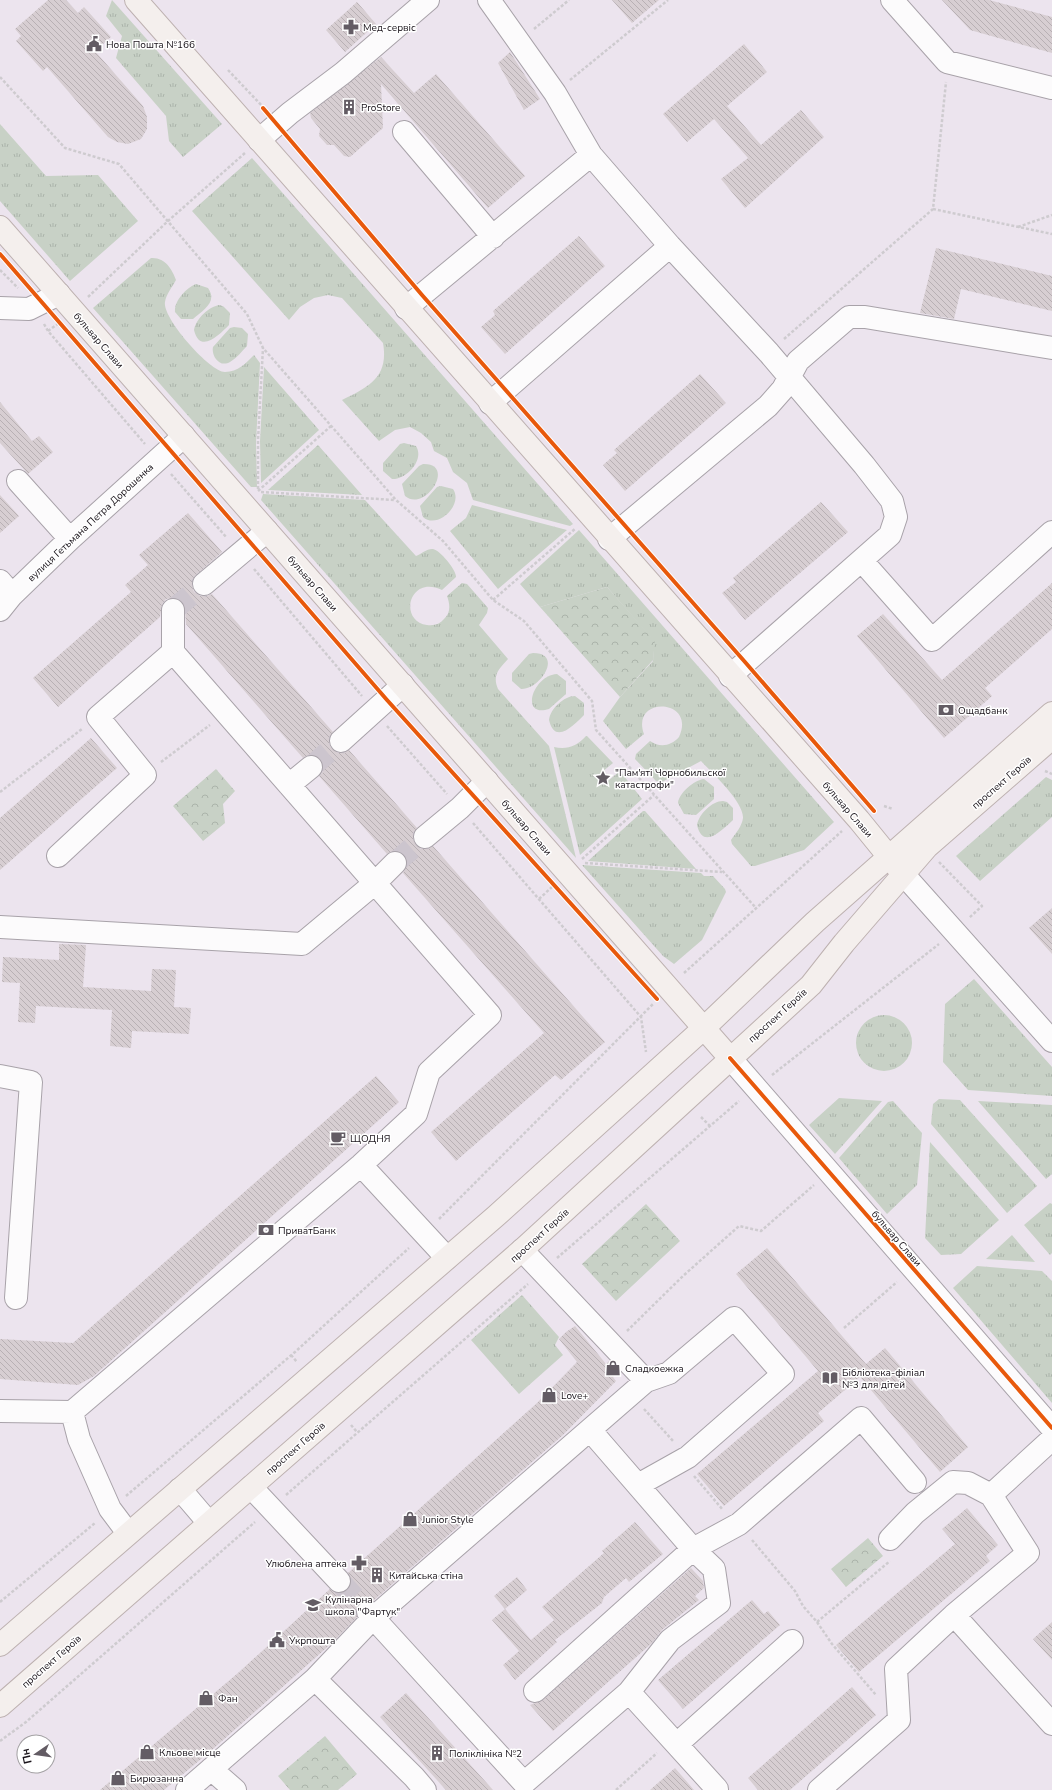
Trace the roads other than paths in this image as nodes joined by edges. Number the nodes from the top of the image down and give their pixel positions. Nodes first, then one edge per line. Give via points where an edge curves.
1 (136, 0) edge
2 (428, 0) edge
3 (490, 0) edge
4 (892, 0) edge
5 (1052, 88) edge
6 (404, 132) dead end
7 (259, 140) junction
8 (591, 155) junction
9 (0, 227) edge
10 (493, 237) junction
11 (670, 246) junction
12 (45, 300) junction
13 (0, 308) edge
14 (406, 308) junction
15 (1052, 348) edge
16 (788, 376) junction
17 (490, 403) junction
18 (184, 436) junction
19 (18, 481) dead end
20 (267, 531) junction
21 (1052, 532) edge
22 (609, 538) junction
23 (70, 539) junction
24 (862, 561) junction
25 (204, 584) tunnel mouth
26 (4, 596) edge
27 (173, 610) dead end
28 (173, 652) junction
29 (730, 676) junction
30 (402, 685) junction
31 (1052, 713) edge
32 (1052, 738) edge
33 (341, 741) tunnel mouth
34 (311, 767) tunnel mouth
35 (487, 781) junction
36 (289, 785) junction
37 (425, 837) tunnel mouth
38 (58, 856) dead end
39 (889, 857) junction
40 (395, 863) tunnel mouth
41 (904, 875) junction
42 (375, 883) junction
43 (0, 927) edge
44 (704, 1028) junction
45 (1052, 1041) edge
46 (730, 1058) junction
47 (0, 1076) edge
48 (362, 1165) junction
49 (522, 1250) junction
50 (447, 1258) junction
51 (16, 1298) dead end
52 (638, 1388) junction
53 (0, 1410) edge
54 (72, 1412) junction
55 (1052, 1428) edge
56 (590, 1430) junction
57 (1052, 1439) edge
58 (915, 1482) dead end
59 (638, 1485) junction
60 (251, 1487) junction
61 (180, 1489) junction
62 (991, 1495) junction
63 (209, 1523) junction
64 (128, 1533) junction
65 (890, 1539) dead end
66 (693, 1549) junction
67 (339, 1581) tunnel mouth
68 (370, 1615) junction
69 (954, 1615) junction
70 (792, 1641) dead end
71 (0, 1645) edge
72 (315, 1679) junction
73 (535, 1691) dead end
74 (629, 1692) junction
75 (0, 1706) edge
76 (1052, 1724) edge
77 (675, 1741) junction
78 (211, 1770) junction
79 (717, 1789) dead end
80 (187, 1790) edge
81 (235, 1790) edge
82 (425, 1790) edge
83 (819, 1790) edge

1 - 7 main road, бульвар Слави
2 - 7 street
3 - 8 street via 555,93
4 - 5 street via 948,62
6 - 10 street
7 - 14 main road, бульвар Слави
8 - 10 street
8 - 11 street
9 - 12 main road, бульвар Слави
10 - 14 street
11 - 16 street
11 - 17 street
12 - 13 street via 28,309
12 - 18 main road, бульвар Слави
14 - 17 main road, бульвар Слави
15 - 16 street via 865,317 849,317 798,361
16 - 22 street via 783,389 768,406
16 - 24 street via 892,501 896,517 890,535
17 - 22 main road, бульвар Слави
18 - 20 main road, бульвар Слави via 253,500
18 - 23 street, вулиця Гетьмана Петра Дорошенка
19 - 23 street
20 - 25 street via 234,546
20 - 30 main road, бульвар Слави
21 - 24 street via 932,640
22 - 29 main road, бульвар Слави
23 - 26 street, вулиця Гетьмана Петра Дорошенка
24 - 29 street
27 - 28 street
28 - 36 street
28 - 38 street via 98,717 145,775
29 - 39 main road, бульвар Слави
30 - 33 street
30 - 35 main road, бульвар Слави
31 - 39 main road, проспект Героїв
32 - 41 main road, проспект Героїв via 927,848
34 - 36 street
35 - 37 street
35 - 44 main road, бульвар Слави
36 - 42 street
39 - 41 main road, бульвар Слави
39 - 44 main road, проспект Героїв via 815,922
40 - 42 street
41 - 45 street, бульвар Слави
41 - 46 main road, проспект Героїв via 811,985
42 - 43 street via 302,944
42 - 48 street via 490,1015 429,1072 416,1114
44 - 46 main road, бульвар Слави
44 - 50 main road, проспект Героїв
46 - 49 main road, проспект Героїв
46 - 55 street, бульвар Слави
47 - 51 street via 31,1082
48 - 50 street
48 - 54 street
49 - 52 street via 612,1345
49 - 60 main road, проспект Героїв
50 - 61 main road, проспект Героїв
52 - 56 street
52 - 59 street via 669,1373 734,1318 783,1374 688,1457
53 - 54 street
54 - 64 street via 79,1439 110,1509
56 - 59 street
56 - 68 street
57 - 62 street
58 - 66 street via 861,1418 739,1524
59 - 66 street
60 - 63 main road, проспект Героїв
60 - 67 street
61 - 63 street
61 - 64 main road, проспект Героїв
62 - 65 street via 968,1483 953,1482 915,1513
62 - 69 street via 1028,1553
63 - 75 main road, проспект Героїв
64 - 71 main road, проспект Героїв
66 - 73 street
66 - 74 street via 714,1569 719,1604 670,1640
68 - 72 street
68 - 74 street via 524,1783
69 - 76 street
69 - 83 street via 896,1669 899,1720
70 - 77 street
72 - 78 street
72 - 82 street
74 - 77 street
77 - 79 street
78 - 80 street
78 - 81 street

